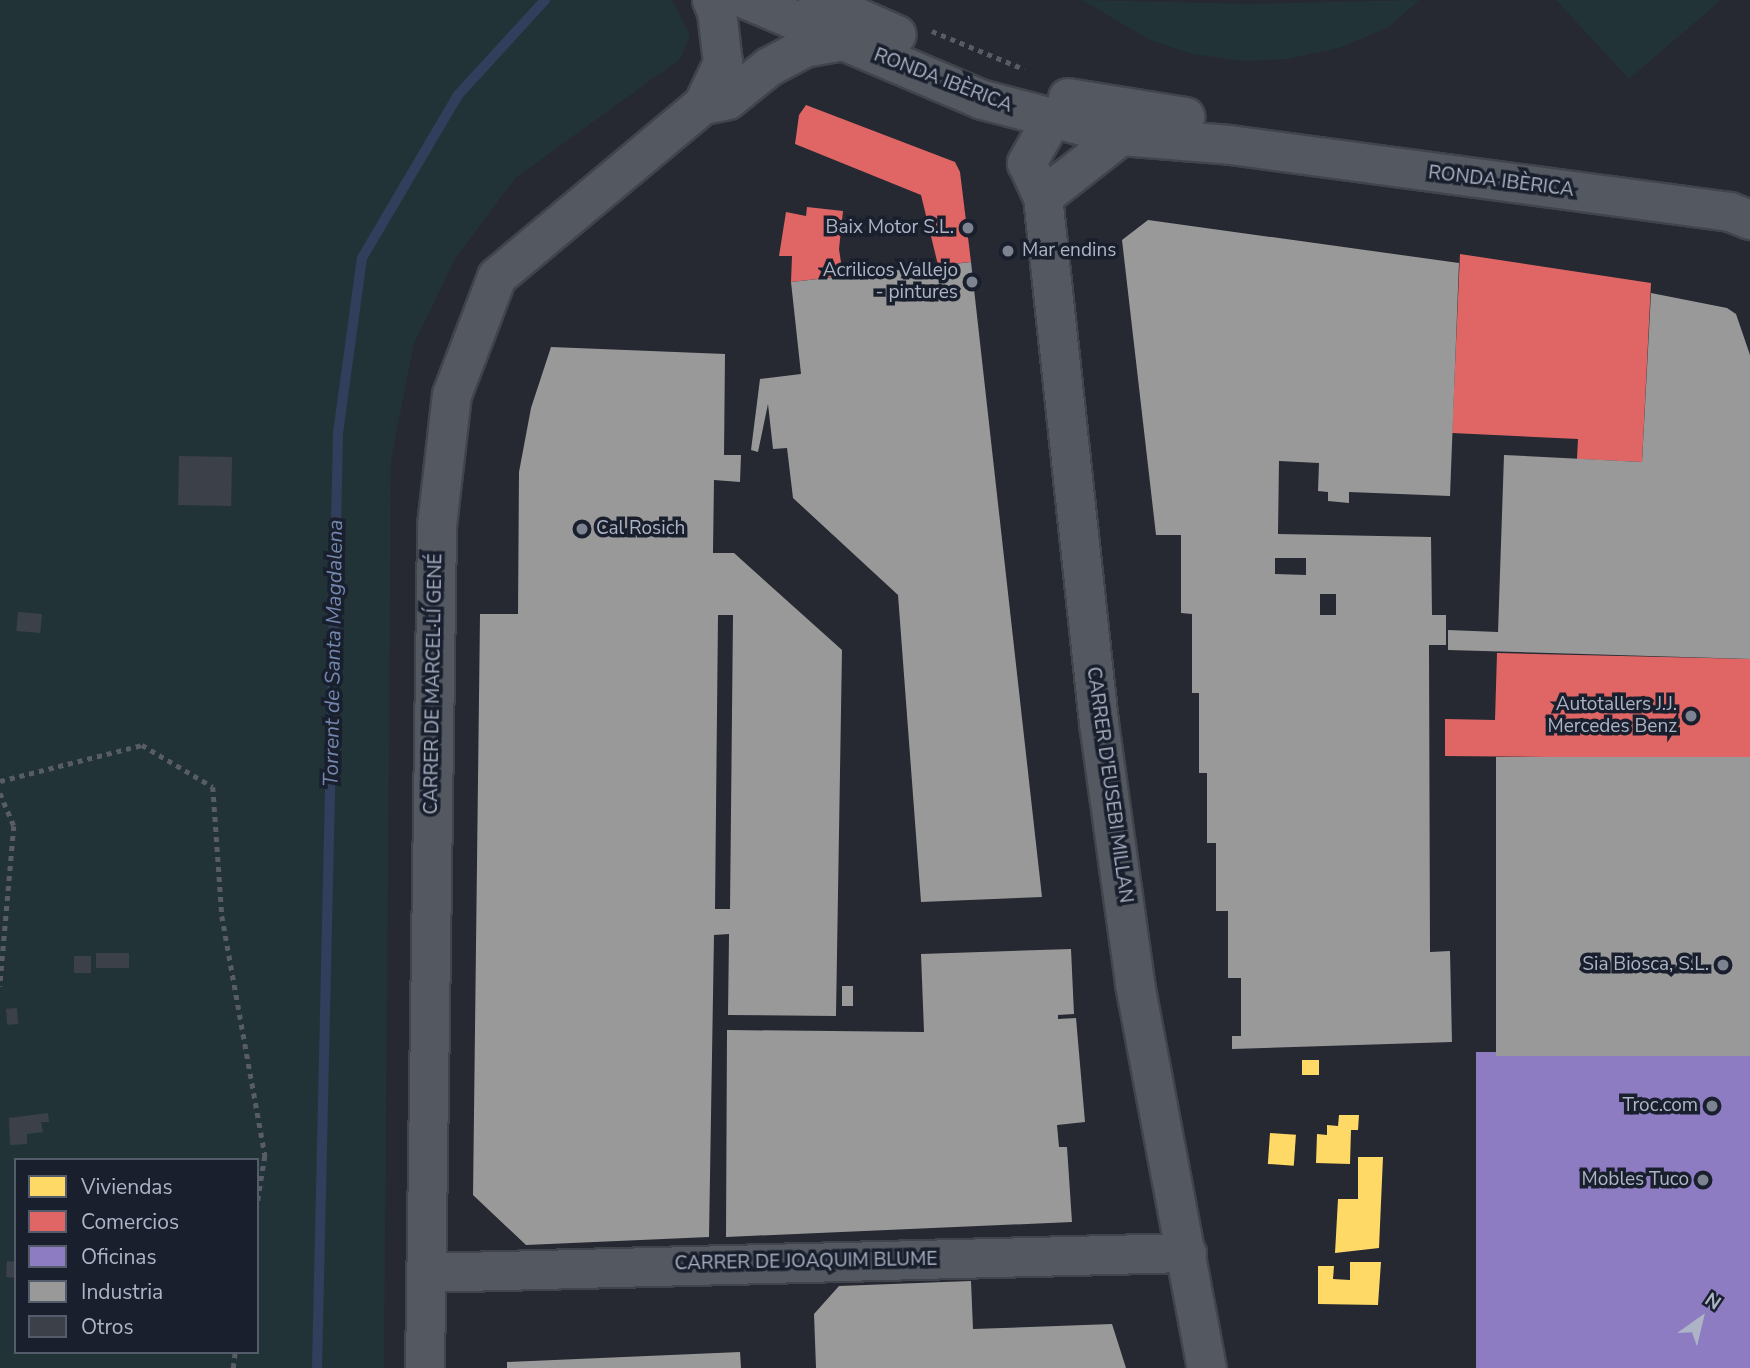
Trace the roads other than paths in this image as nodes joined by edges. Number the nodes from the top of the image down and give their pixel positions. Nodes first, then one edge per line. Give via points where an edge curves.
1 (712, 0) edge
2 (747, 0) edge
3 (818, 0) edge
4 (843, 41) junction
5 (983, 100) junction
6 (703, 105) junction
7 (1065, 110) junction
8 (1121, 136) junction
9 (1230, 145) junction
10 (1027, 163) junction
11 (1043, 197) junction
12 (1745, 217) edge
13 (1187, 1253) junction
14 (426, 1273) junction
15 (425, 1368) edge
16 (1207, 1368) edge

1 - 6 street via 718,12 723,63
2 - 4 street, RONDA IBÈRICA
3 - 7 street, RONDA IBÈRICA via 1021,86
4 - 5 street, RONDA IBÈRICA
4 - 6 street via 804,48 769,67 727,100
5 - 7 street, RONDA IBÈRICA
5 - 10 street, CARRER D'EUSEBI MILLAN
6 - 14 street, CARRER DE MARCEL·LÍ GENÉ via 497,277 452,395 437,526
7 - 8 street, RONDA IBÈRICA
7 - 9 street, RONDA IBÈRICA via 1197,119
7 - 10 street
8 - 9 street, RONDA IBÈRICA
8 - 11 street
9 - 12 street, RONDA IBÈRICA
10 - 11 street, CARRER D'EUSEBI MILLAN
11 - 13 street, CARRER D'EUSEBI MILLAN via 1099,723 1135,984
13 - 14 street, CARRER DE JOAQUIM BLUME
13 - 16 street, CARRER D'EUSEBI MILLAN
14 - 15 street, CARRER DE MARCEL·LÍ GENÉ

